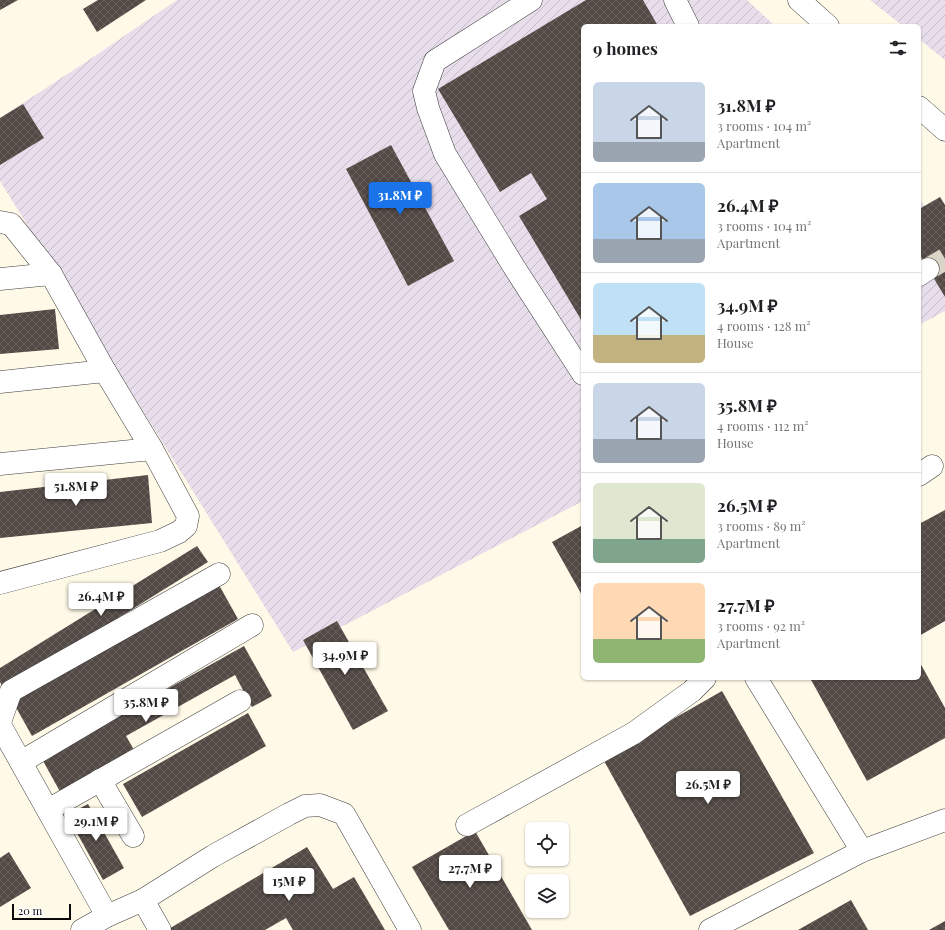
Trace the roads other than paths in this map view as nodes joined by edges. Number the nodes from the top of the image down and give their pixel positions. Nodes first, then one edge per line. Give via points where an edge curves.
1 (531, 0) edge
2 (675, 0) edge
3 (798, 0) edge
4 (687, 24) edge
5 (826, 24) edge
6 (921, 109) edge
7 (945, 130) edge
8 (0, 222) edge
9 (51, 274) junction
10 (0, 279) edge
11 (105, 371) junction
12 (581, 371) edge
13 (0, 382) edge
14 (152, 448) junction
15 (0, 464) edge
16 (220, 574) dead end
17 (0, 583) edge
18 (252, 625) dead end
19 (703, 680) edge
20 (757, 680) edge
21 (240, 701) dead end
22 (0, 723) edge
23 (21, 762) junction
24 (100, 780) junction
25 (48, 810) junction
26 (945, 820) edge
27 (467, 825) dead end
28 (133, 836) dead end
29 (862, 851) junction
30 (143, 900) junction
31 (107, 916) junction
32 (82, 930) edge
33 (160, 930) edge
34 (410, 930) edge
35 (710, 930) edge

1 - 12 street via 435,61 424,91 445,154
2 - 4 street
3 - 5 street
6 - 7 street
8 - 9 street via 11,224
9 - 10 street
9 - 11 street
11 - 13 street
11 - 14 street
14 - 15 street
14 - 17 street via 188,516 186,526 160,541
16 - 22 street via 11,691
18 - 23 street
19 - 27 street via 692,692 634,732
20 - 29 street
21 - 24 street
22 - 23 street
23 - 25 street
24 - 25 street
24 - 28 street
25 - 31 street
26 - 29 street
29 - 35 street
30 - 31 street
30 - 33 street
30 - 34 street via 213,856 289,814 305,806 320,805 344,814
31 - 32 street

